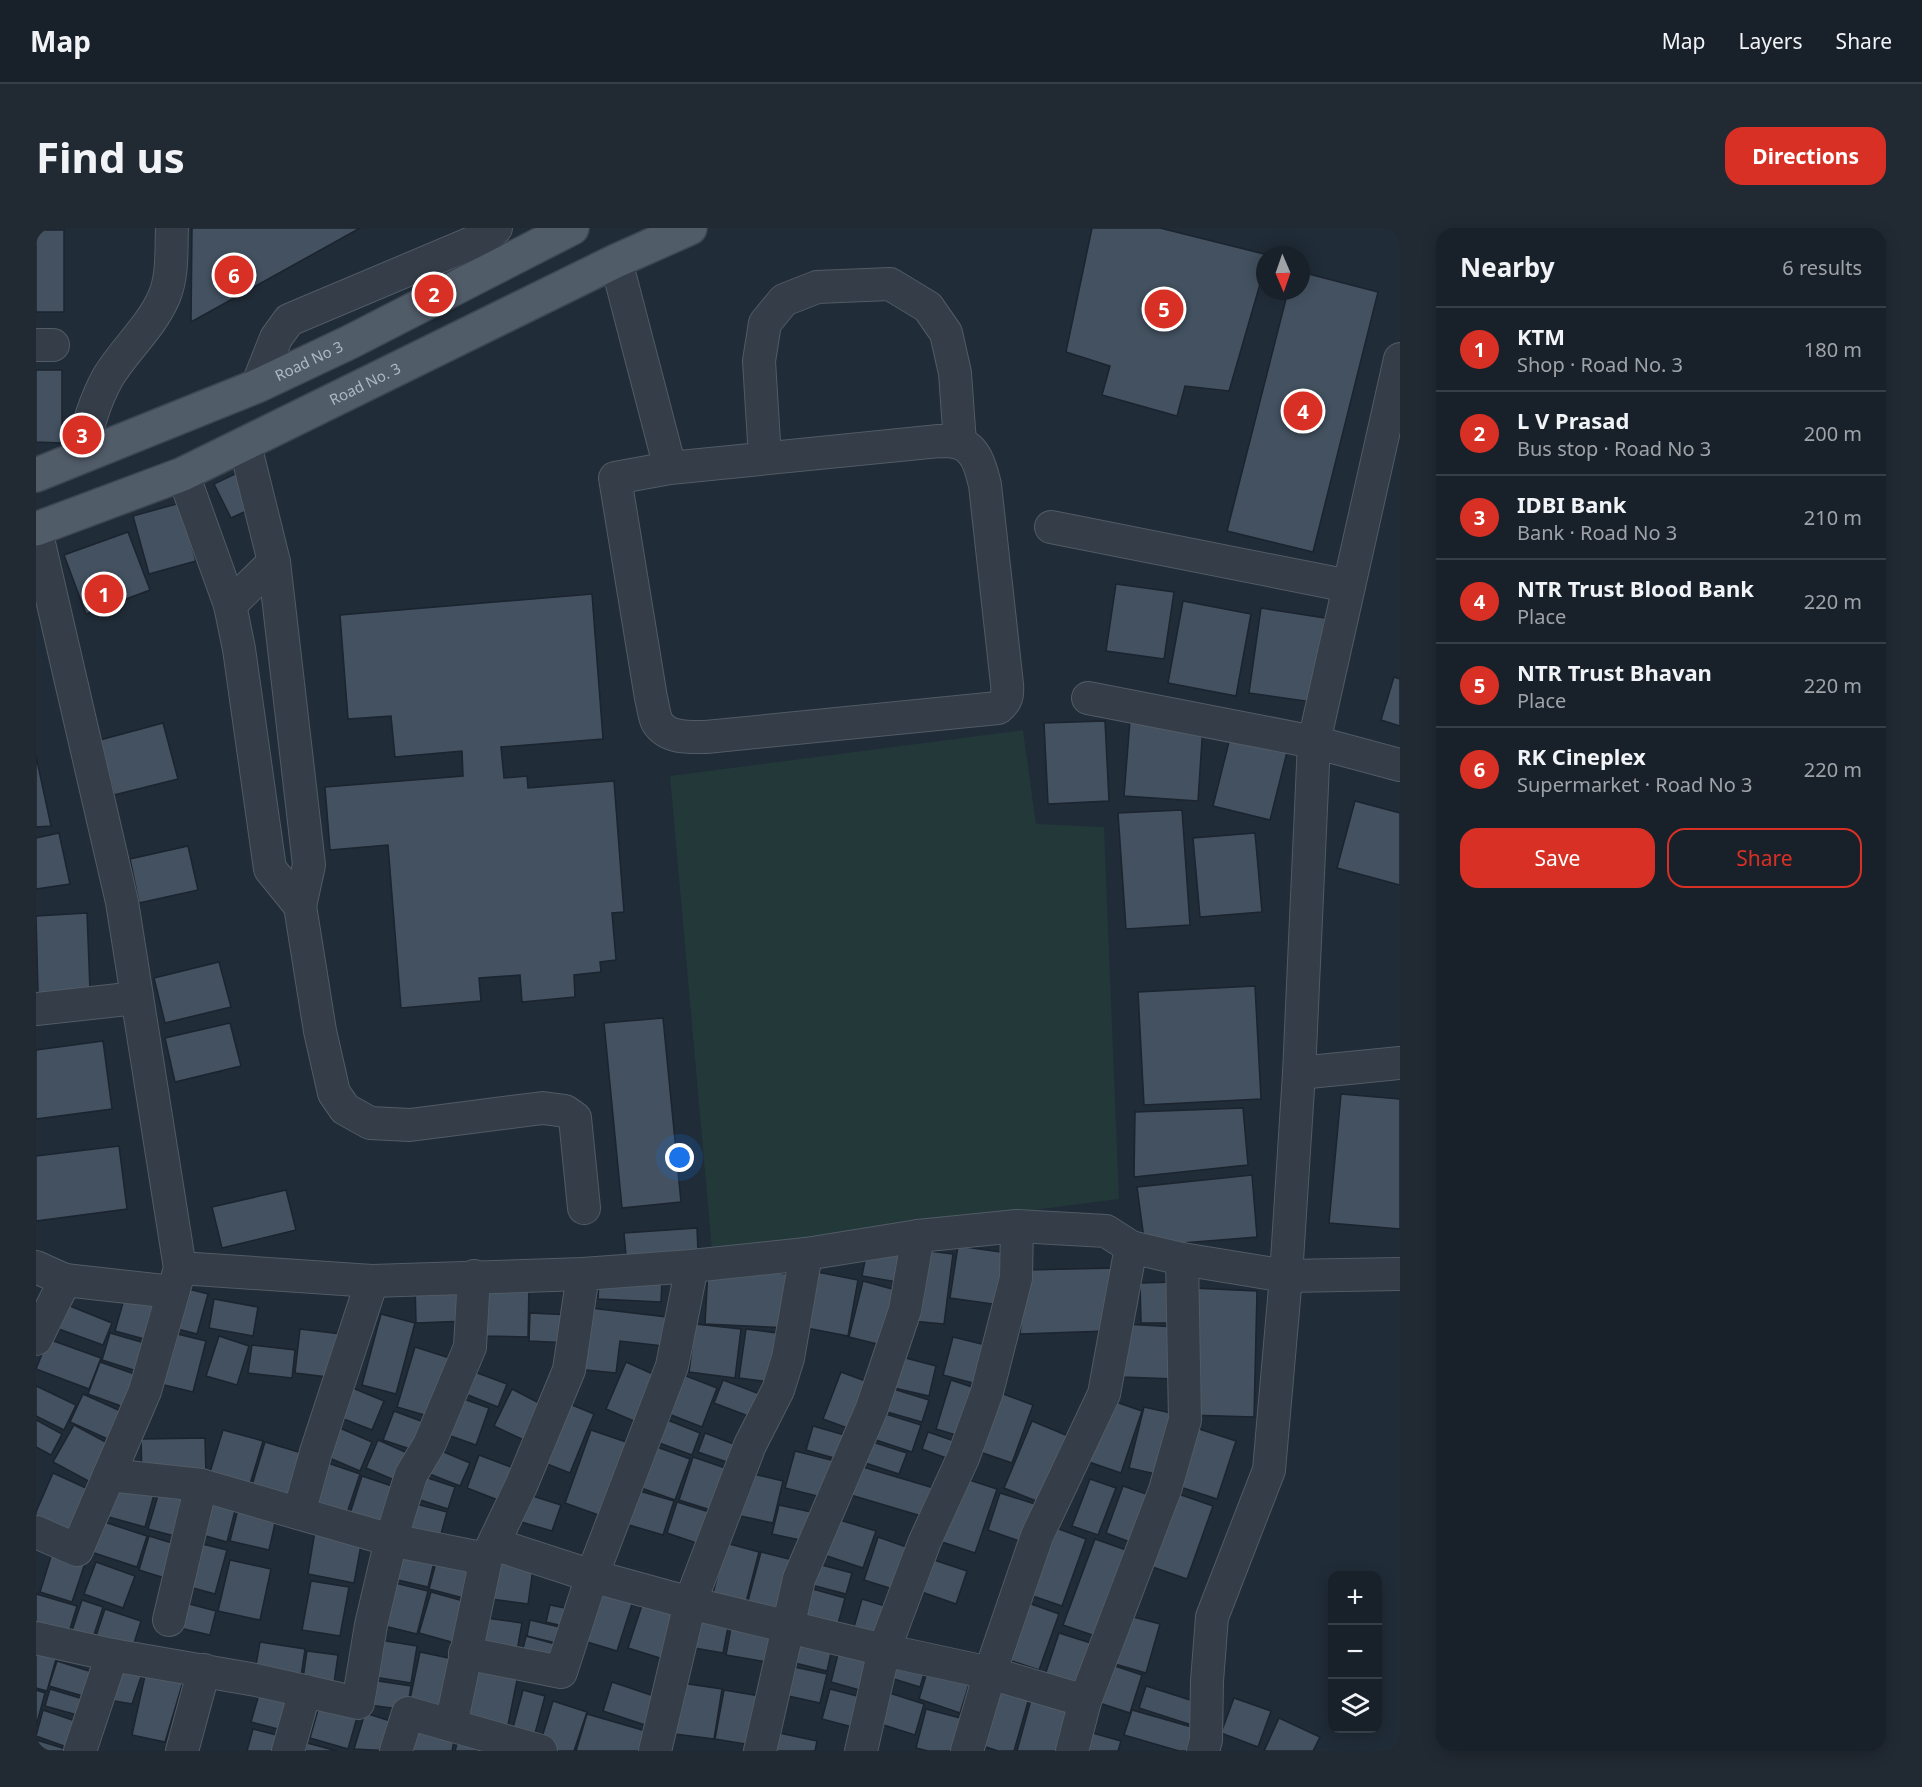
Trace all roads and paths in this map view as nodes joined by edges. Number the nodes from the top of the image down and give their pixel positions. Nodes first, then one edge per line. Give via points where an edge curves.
1 (172, 228) edge
2 (496, 228) edge
3 (572, 228) edge
4 (690, 228) edge
5 (616, 261) junction
6 (1400, 359) edge
7 (257, 386) junction
8 (960, 443) junction
9 (245, 445) junction
10 (81, 456) junction
11 (765, 458) junction
12 (670, 468) junction
13 (183, 474) junction
14 (36, 475) edge
15 (1052, 527) dead end
16 (36, 529) edge
17 (274, 562) junction
18 (1349, 586) junction
19 (230, 605) junction
20 (1088, 698) dead end
21 (1314, 742) junction
22 (1400, 765) edge
23 (300, 906) junction
24 (137, 998) junction
25 (36, 1009) edge
26 (1400, 1063) edge
27 (1299, 1073) junction
28 (584, 1208) dead end
29 (1017, 1226) junction
30 (918, 1236) junction
31 (1131, 1247) junction
32 (806, 1254) junction
33 (1182, 1259) junction
34 (692, 1266) junction
35 (36, 1267) edge
36 (583, 1274) junction
37 (1400, 1274) edge
38 (474, 1276) junction
39 (1286, 1276) junction
40 (65, 1280) junction
41 (176, 1280) junction
42 (372, 1281) junction
43 (36, 1339) edge
44 (109, 1475) junction
45 (201, 1485) junction
46 (299, 1512) junction
47 (36, 1532) edge
48 (391, 1540) junction
49 (490, 1551) junction
50 (592, 1576) junction
51 (690, 1603) junction
52 (169, 1620) dead end
53 (789, 1626) junction
54 (36, 1638) edge
55 (884, 1650) junction
56 (465, 1653) junction
57 (112, 1655) junction
58 (204, 1670) junction
59 (990, 1673) junction
60 (305, 1691) junction
61 (1085, 1701) junction
62 (451, 1725) junction
63 (505, 1746) edge
64 (80, 1751) edge
65 (182, 1751) edge
66 (288, 1751) edge
67 (396, 1751) edge
68 (542, 1751) edge
69 (655, 1751) edge
70 (760, 1751) edge
71 (861, 1751) edge
72 (967, 1751) edge
73 (1072, 1751) edge
74 (1203, 1751) edge

1 - 10 street via 171,271 165,296 109,376 88,424
2 - 7 street via 488,236 289,320 276,338
3 - 7 main road, Road No 3
4 - 5 main road, Road No. 3
5 - 9 main road, Road No. 3
5 - 12 street
6 - 18 street
7 - 10 main road, Road No 3
8 - 11 street via 939,441
8 - 11 street via 955,373 946,333 928,307 890,284 817,287 784,300 765,323 759,361
8 - 12 street via 979,461 985,484 1007,684 1005,702 998,708 706,737 670,733 657,723 615,478
9 - 13 main road, Road No. 3
9 - 17 street
10 - 14 main road, Road No 3
11 - 12 street
13 - 16 main road, Road No. 3
13 - 19 street
15 - 18 street
16 - 24 street via 122,902
17 - 19 street
17 - 23 street via 309,865
18 - 21 street
19 - 23 street via 270,869
20 - 21 street
21 - 22 street
21 - 27 street
23 - 28 street via 320,1031 334,1093 345,1109 370,1123 410,1125 543,1108 565,1111 575,1118
24 - 25 street
24 - 41 street
26 - 27 street
27 - 39 street
29 - 30 street
29 - 31 street via 1106,1231
29 - 55 street via 1016,1278 987,1392
30 - 32 street
30 - 53 street via 901,1321 872,1408 798,1579
31 - 33 street
31 - 59 street via 1104,1394 1038,1536
32 - 34 street
32 - 51 street via 788,1358 778,1390 750,1444
33 - 39 street
33 - 61 street via 1185,1420 1165,1490
34 - 36 street
34 - 50 street via 672,1366
35 - 40 street
36 - 38 street
36 - 49 street via 568,1370
37 - 39 street
38 - 42 street
38 - 48 street via 470,1347 429,1445 411,1475
39 - 74 street via 1269,1470 1212,1617
40 - 41 street
40 - 43 street
41 - 42 street
41 - 44 street via 145,1391
42 - 46 street
44 - 45 street
44 - 47 street via 77,1550
45 - 46 street
45 - 52 street
46 - 48 street
48 - 49 street
48 - 60 street via 358,1703
49 - 50 street
49 - 56 street
50 - 51 street
50 - 56 street via 561,1672
51 - 53 street
51 - 69 street
53 - 55 street
53 - 70 street
54 - 57 street
55 - 59 street
55 - 71 street
56 - 62 street
57 - 58 street
57 - 64 street
58 - 60 street
58 - 65 street
59 - 61 street
59 - 72 street
60 - 66 street
61 - 73 street
62 - 63 street
62 - 67 street via 408,1713
63 - 68 street

